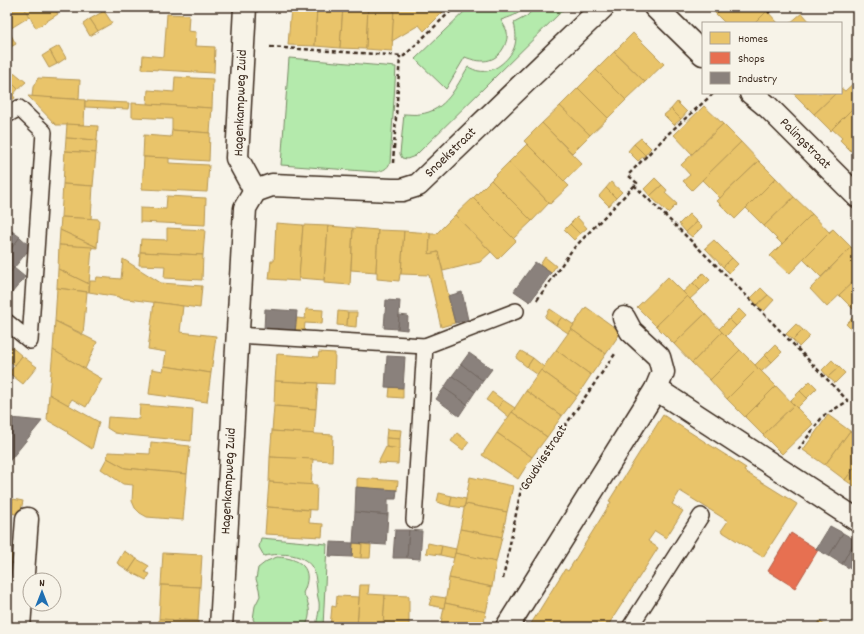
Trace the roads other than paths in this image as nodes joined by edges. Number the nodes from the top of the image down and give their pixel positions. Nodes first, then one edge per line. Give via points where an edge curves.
1 (245, 7) edge
2 (603, 7) edge
3 (655, 7) edge
4 (702, 53) edge
5 (752, 94) edge
6 (7, 115) edge
7 (255, 191) junction
8 (857, 196) edge
9 (516, 311) road end
10 (7, 322) edge
11 (628, 324) road end
12 (237, 335) junction
13 (425, 346) junction
14 (656, 389) junction
15 (701, 516) dead end
16 (26, 519) dead end
17 (414, 520) dead end
18 (857, 520) edge
19 (19, 627) edge
20 (221, 627) edge
21 (507, 627) edge
22 (630, 627) edge

1 - 7 street, Hagenkampweg Zuid via 237,158
2 - 7 street, Snoekstraat via 418,185 402,190 272,185
3 - 4 street
5 - 8 street, Palingstraat
6 - 10 lane via 19,108 44,132 30,341
7 - 12 street, Hagenkampweg Zuid via 245,208
9 - 13 lane
11 - 14 street via 659,357 662,372
12 - 13 lane
12 - 20 street, Hagenkampweg Zuid
13 - 17 lane
14 - 18 street
14 - 21 street
15 - 22 lane
16 - 19 street

